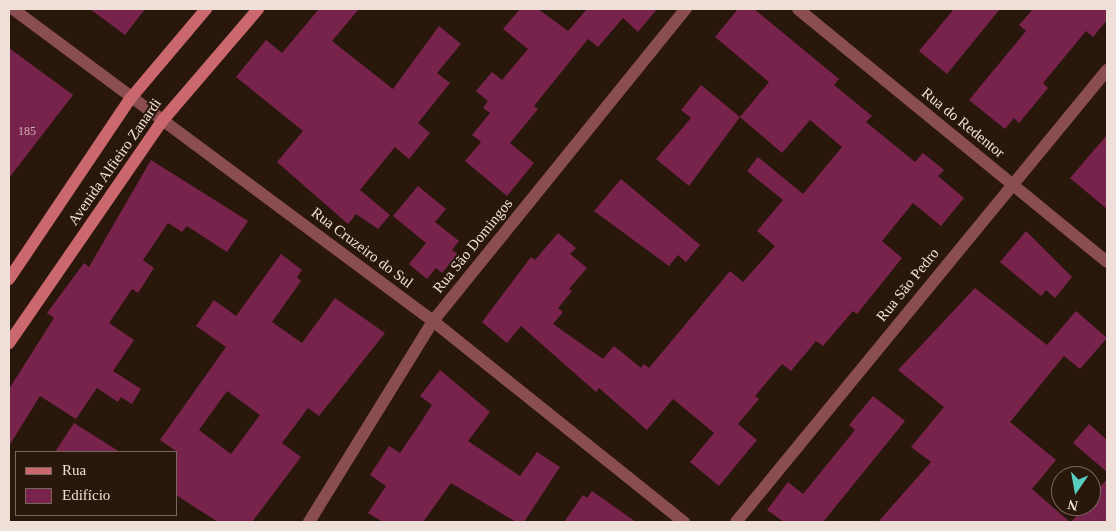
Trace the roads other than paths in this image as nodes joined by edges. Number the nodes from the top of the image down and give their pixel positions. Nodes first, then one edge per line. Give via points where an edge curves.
1 (12, 9) edge
2 (206, 9) edge
3 (258, 9) edge
4 (686, 9) edge
5 (798, 9) edge
6 (1107, 70) edge
7 (130, 99) junction
8 (162, 120) junction
9 (1012, 184) junction
10 (1107, 262) edge
11 (9, 279) edge
12 (433, 321) junction
13 (9, 343) edge
14 (309, 522) edge
15 (684, 522) edge
16 (736, 522) edge

1 - 7 street, Rua Cruzeiro do Sul
2 - 7 street, Avenida Alfieiro Zanardi
3 - 8 street, Avenida Alfieiro Zanardi
4 - 12 street, Rua São Domingos
5 - 9 street, Rua do Redentor
6 - 9 street, Rua São Pedro
7 - 8 street, Rua Cruzeiro do Sul
7 - 11 street, Avenida Alfieiro Zanardi
8 - 12 street, Rua Cruzeiro do Sul
8 - 13 street, Avenida Alfieiro Zanardi
9 - 10 street, Rua do Redentor
9 - 16 street, Rua São Pedro
12 - 14 street, Rua São Domingos
12 - 15 street, Rua Cruzeiro do Sul

